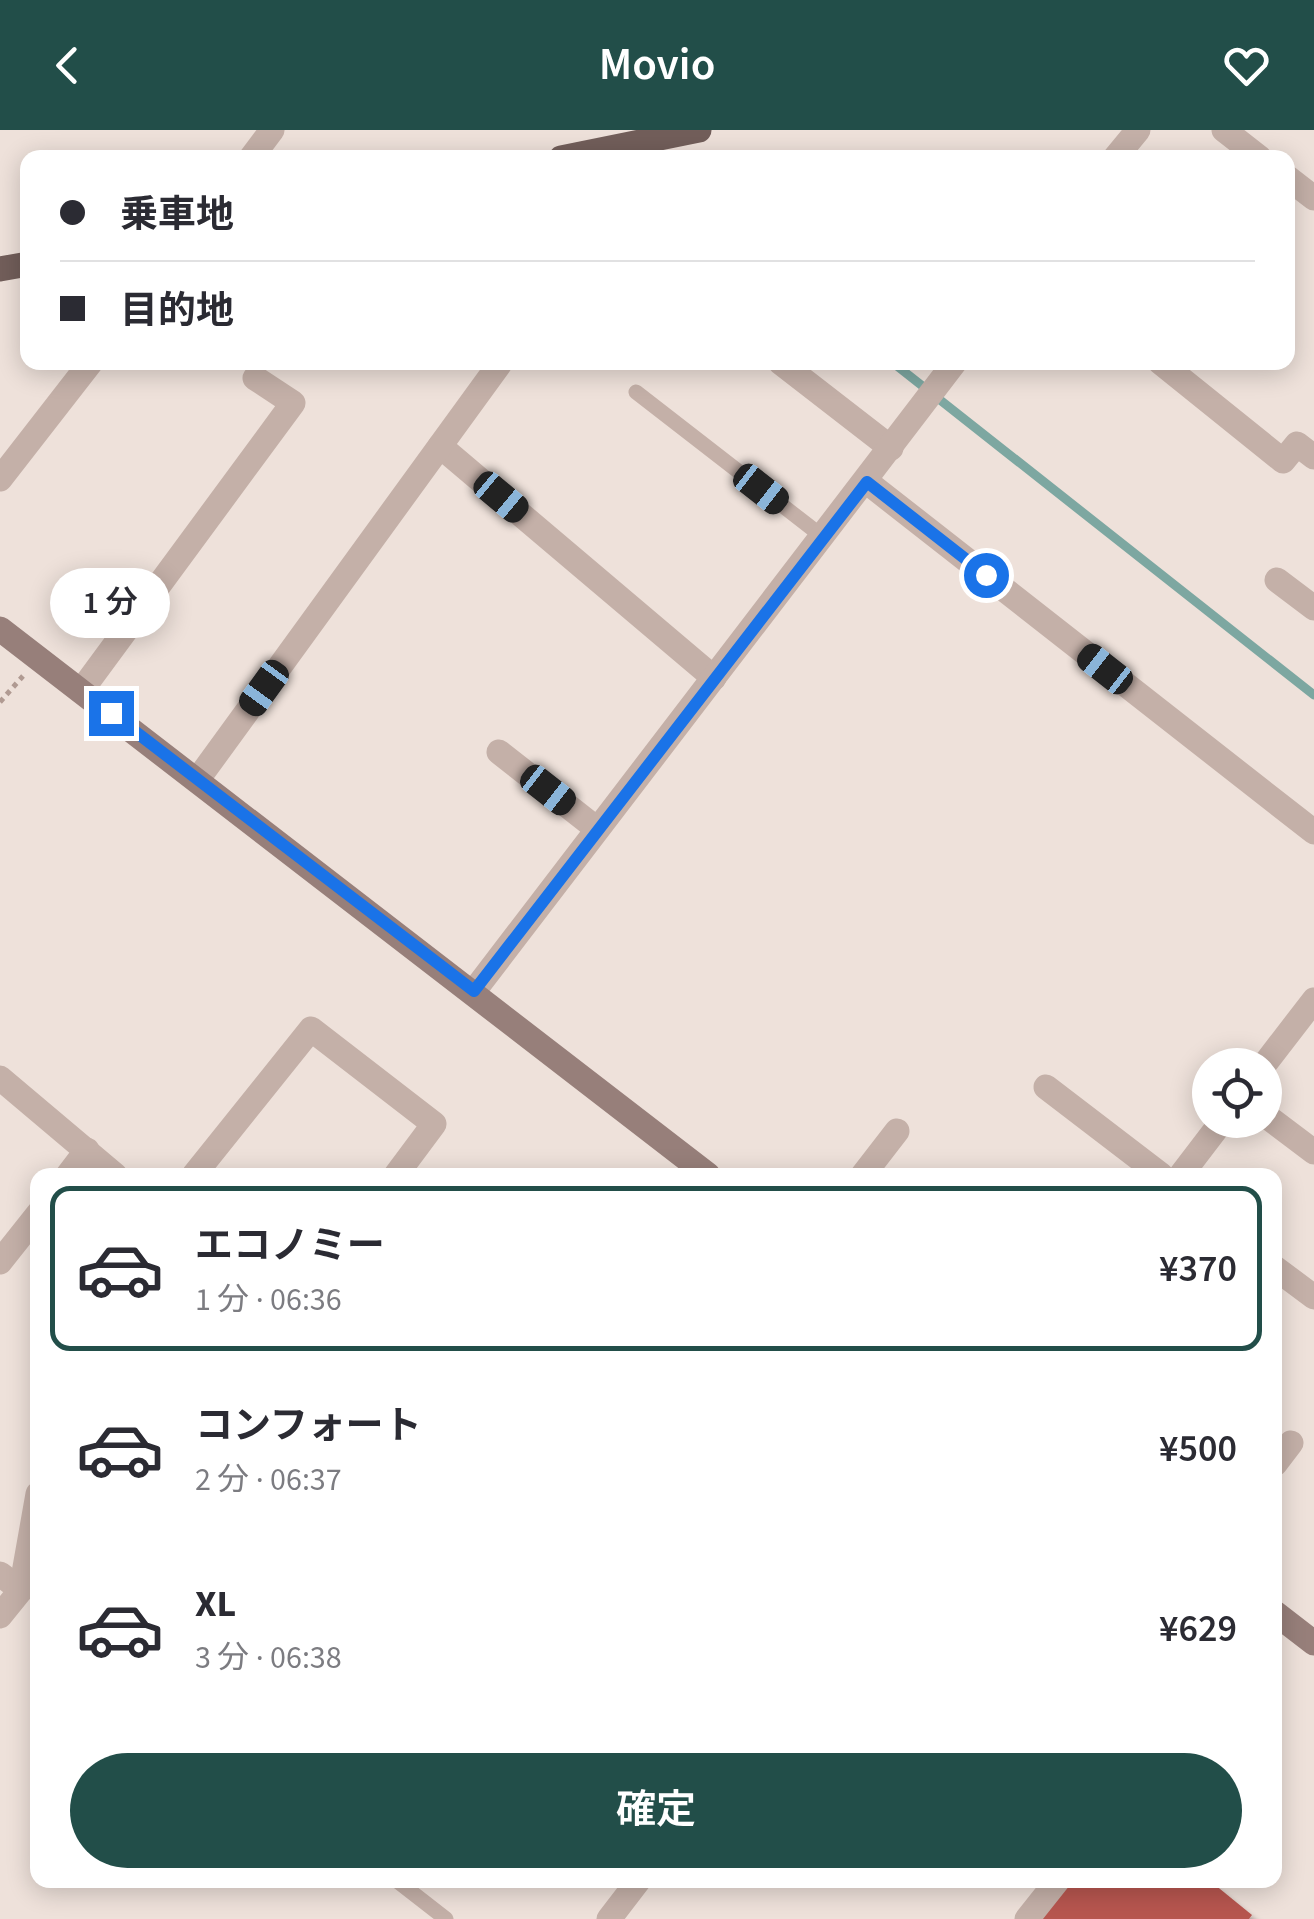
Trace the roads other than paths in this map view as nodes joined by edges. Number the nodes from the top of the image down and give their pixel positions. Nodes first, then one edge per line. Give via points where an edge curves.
1 (699, 130) edge
2 (1138, 130) edge
3 (1224, 130) edge
4 (639, 143) edge
5 (603, 150) edge
6 (1122, 150) edge
7 (1250, 150) edge
8 (84, 370) edge
9 (495, 370) edge
10 (790, 370) edge
11 (949, 370) edge
12 (1170, 370) edge
13 (255, 378) dead end
14 (636, 392) dead end
15 (440, 446) junction
16 (891, 448) junction
17 (1314, 457) edge
18 (0, 479) edge
19 (867, 482) junction
20 (823, 537) junction
21 (1277, 580) dead end
22 (1314, 608) edge
23 (0, 629) edge
24 (714, 678) junction
25 (82, 691) junction
26 (499, 752) dead end
27 (198, 779) junction
28 (597, 829) junction
29 (1314, 832) edge
30 (474, 991) junction
31 (1314, 1000) edge
32 (1277, 1048) edge
33 (0, 1078) edge
34 (1046, 1086) dead end
35 (1282, 1128) edge
36 (896, 1131) dead end
37 (1209, 1138) edge
38 (87, 1150) junction
39 (1314, 1152) edge
40 (73, 1168) edge
41 (107, 1168) edge
42 (200, 1168) edge
43 (401, 1168) edge
44 (699, 1168) edge
45 (869, 1168) edge
46 (1152, 1168) edge
47 (1186, 1168) edge
48 (30, 1224) edge
49 (0, 1262) edge
50 (1282, 1273) edge
51 (1314, 1297) edge
52 (30, 1519) edge
53 (10, 1582) edge
54 (0, 1616) edge
55 (1282, 1619) edge
56 (1314, 1644) edge
57 (406, 1888) edge
58 (632, 1888) edge
59 (1050, 1888) edge
60 (446, 1919) edge
61 (609, 1919) edge
62 (1027, 1919) edge

1 - 4 main road
2 - 6 street
3 - 7 street
4 - 5 main road
8 - 18 street
9 - 15 street
10 - 16 street
11 - 16 street
12 - 17 street via 1284,461 1297,444
13 - 25 street via 293,403
14 - 20 lane
15 - 24 street
15 - 27 street
16 - 19 street
19 - 20 street
19 - 29 street
20 - 24 street
21 - 22 street
23 - 25 street
24 - 28 street
25 - 27 street
26 - 28 street
27 - 30 street
28 - 30 street
30 - 44 street
31 - 32 street
33 - 38 street
34 - 46 street
35 - 39 street
36 - 45 street
37 - 47 street
38 - 40 street
38 - 41 street
42 - 43 street via 311,1029 434,1124
48 - 49 street
50 - 51 street
52 - 53 street
53 - 54 street
55 - 56 street
57 - 60 lane
58 - 61 street
59 - 62 street

